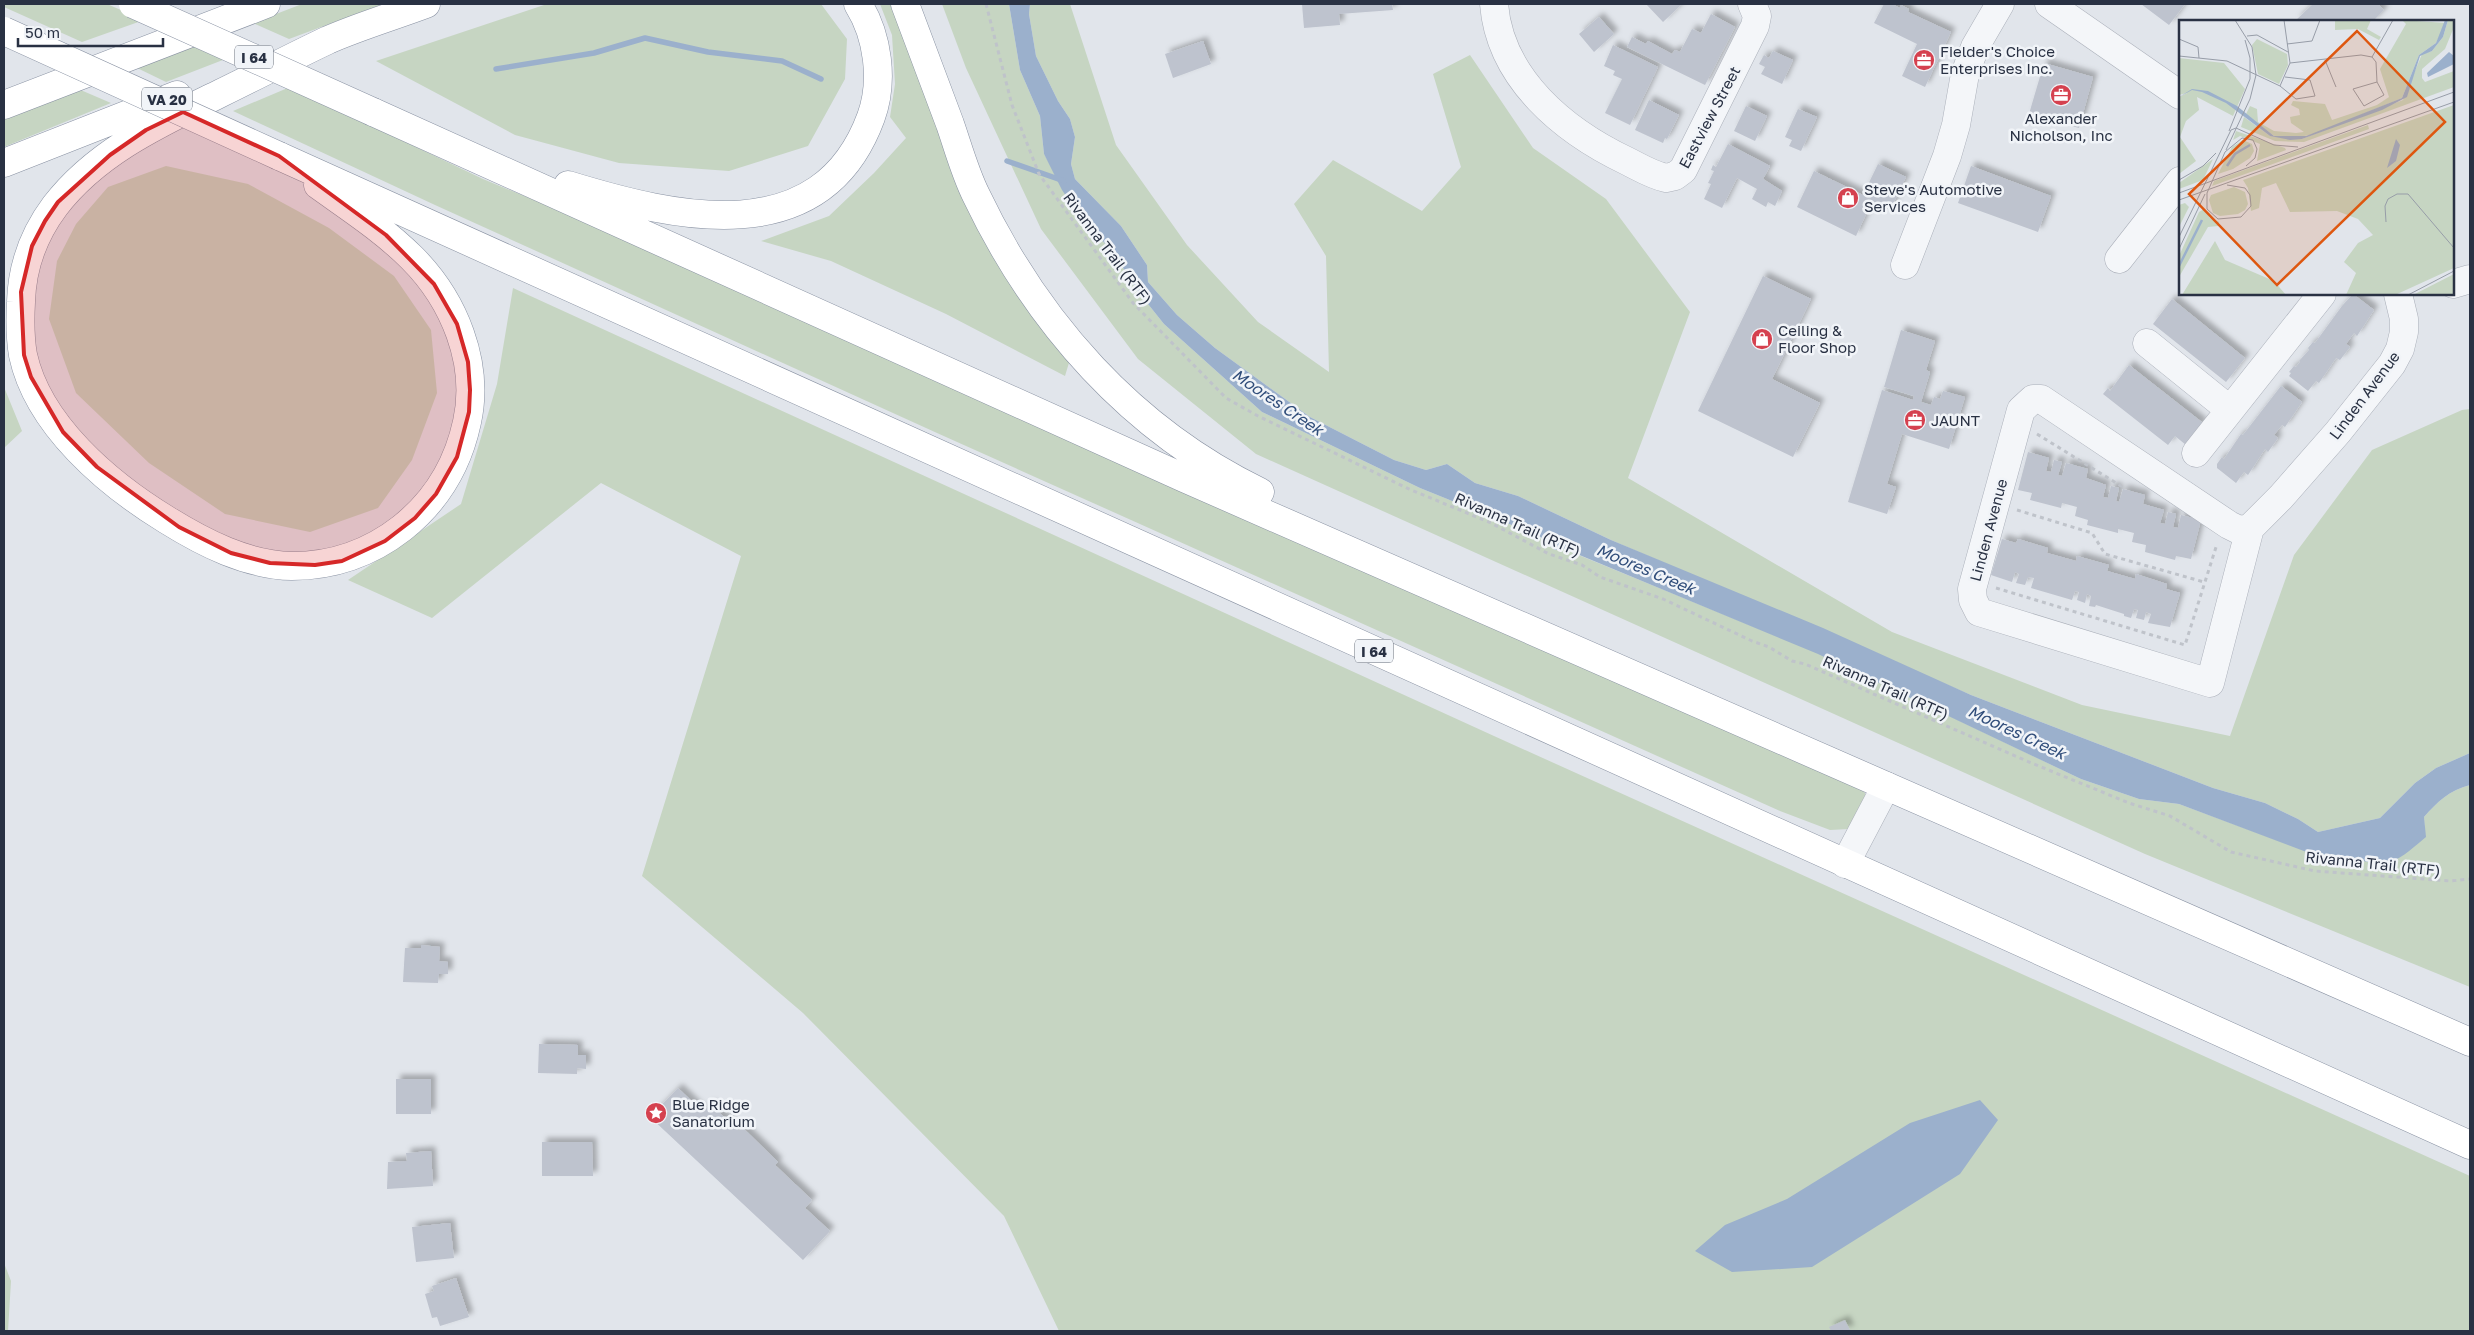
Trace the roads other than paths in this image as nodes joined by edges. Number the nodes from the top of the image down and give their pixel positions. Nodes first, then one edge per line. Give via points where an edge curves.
1 (133, 4) edge
2 (266, 4) edge
3 (426, 4) edge
4 (858, 4) edge
5 (905, 4) edge
6 (1494, 4) edge
7 (1752, 4) edge
8 (2000, 4) edge
9 (2049, 4) edge
10 (4, 31) edge
11 (331, 39) junction
12 (2179, 94) edge
13 (4, 104) edge
14 (454, 150) junction
15 (279, 156) junction
16 (4, 163) edge
17 (2178, 191) edge
18 (2119, 259) dead end
19 (1905, 266) dead end
20 (2470, 279) edge
21 (2454, 284) edge
22 (2321, 295) edge
23 (2405, 295) edge
24 (2147, 342) dead end
25 (2230, 410) junction
26 (2196, 453) dead end
27 (2250, 528) junction
28 (1514, 624) junction
29 (1886, 786) junction
30 (1845, 864) junction
31 (2470, 1042) edge
32 (2470, 1145) edge

1 - 14 highway, I 64, bridge
2 - 13 highway
3 - 11 highway, VA 20
4 - 14 highway via 872,35 877,60 874,109 864,137 848,162 832,180 791,205 768,212 733,214 697,215 668,211 609,198
5 - 28 highway via 975,194 1030,290 1098,375 1144,418 1204,463 1355,538
6 - 7 street, Eastview Street via 1501,35 1512,62 1527,86 1547,108 1610,152 1666,178 1683,170 1739,59 1755,26 1757,16
8 - 19 street via 1975,47 1965,74 1947,156
9 - 12 street
10 - 15 highway, I 64, bridge
11 - 15 highway via 146,130 87,174 58,202 32,246 23,274 20,312 24,355 43,403 63,432 103,473 151,510 231,553 270,563 315,565 342,561 385,541 414,518 436,494 457,457 464,436 469,412 468,362 451,312 414,260 386,234
11 - 16 highway, VA 20 via 236,72
14 - 28 highway, I 64
15 - 30 highway, I 64
17 - 18 street
20 - 21 street
22 - 25 street
23 - 27 street, Linden Avenue via 2404,332 2392,364 2338,432
24 - 25 street
25 - 26 street
27 - 27 street, Linden Avenue via 2239,530 2229,526 2041,398 2033,399 2021,410 1972,589 1973,600 1979,612 2210,683
28 - 29 highway, I 64
29 - 30 street
29 - 31 highway, I 64
30 - 32 highway, I 64

